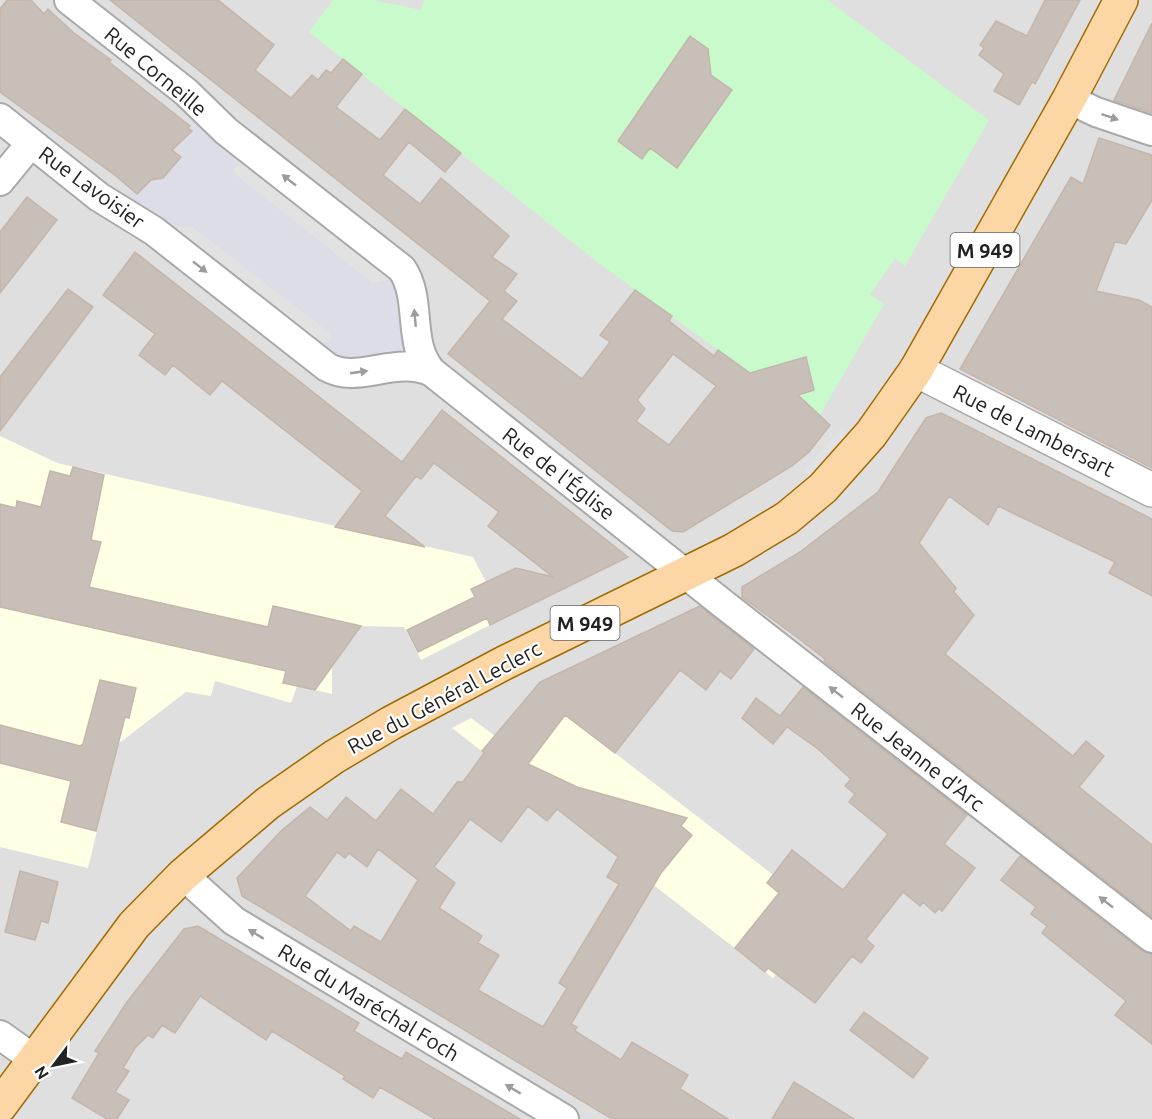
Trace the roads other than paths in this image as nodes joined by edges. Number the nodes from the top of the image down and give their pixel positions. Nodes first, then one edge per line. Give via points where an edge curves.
1 (69, 0) edge
2 (1121, 0) edge
3 (1069, 99) junction
4 (0, 118) edge
5 (1152, 131) edge
6 (31, 143) junction
7 (0, 181) edge
8 (916, 370) junction
9 (432, 372) junction
10 (1152, 490) edge
11 (686, 573) junction
12 (183, 875) junction
13 (1152, 938) edge
14 (0, 1035) edge
15 (34, 1059) junction
16 (0, 1106) edge
17 (564, 1119) edge

9 -> 1 street, Rue Corneille via 418,346 412,292 402,269
2 - 3 main road, Rue du Général Leclerc / M 949
3 -> 5 street
3 - 8 main road, Rue du Général Leclerc / M 949
4 - 6 street, Rue Lavoisier
6 - 7 street, Rue Lavoisier
6 -> 9 street, Rue Lavoisier via 99,197 154,231 335,371 348,373 408,365
8 - 10 street, Rue de Lambersart
8 - 11 main road, Rue du Général Leclerc / M 949 via 871,434 823,488 760,535
9 - 11 street, Rue de l'Église
11 - 12 main road, Rue du Général Leclerc / M 949 via 362,739 268,803
13 -> 11 street, Rue Jeanne d'Arc
12 - 15 main road, Rue du Général Leclerc / M 949 via 134,925
17 -> 12 street, Rue du Maréchal Foch via 234,921
14 - 15 street
15 - 16 main road, Rue du Général Leclerc / M 949

